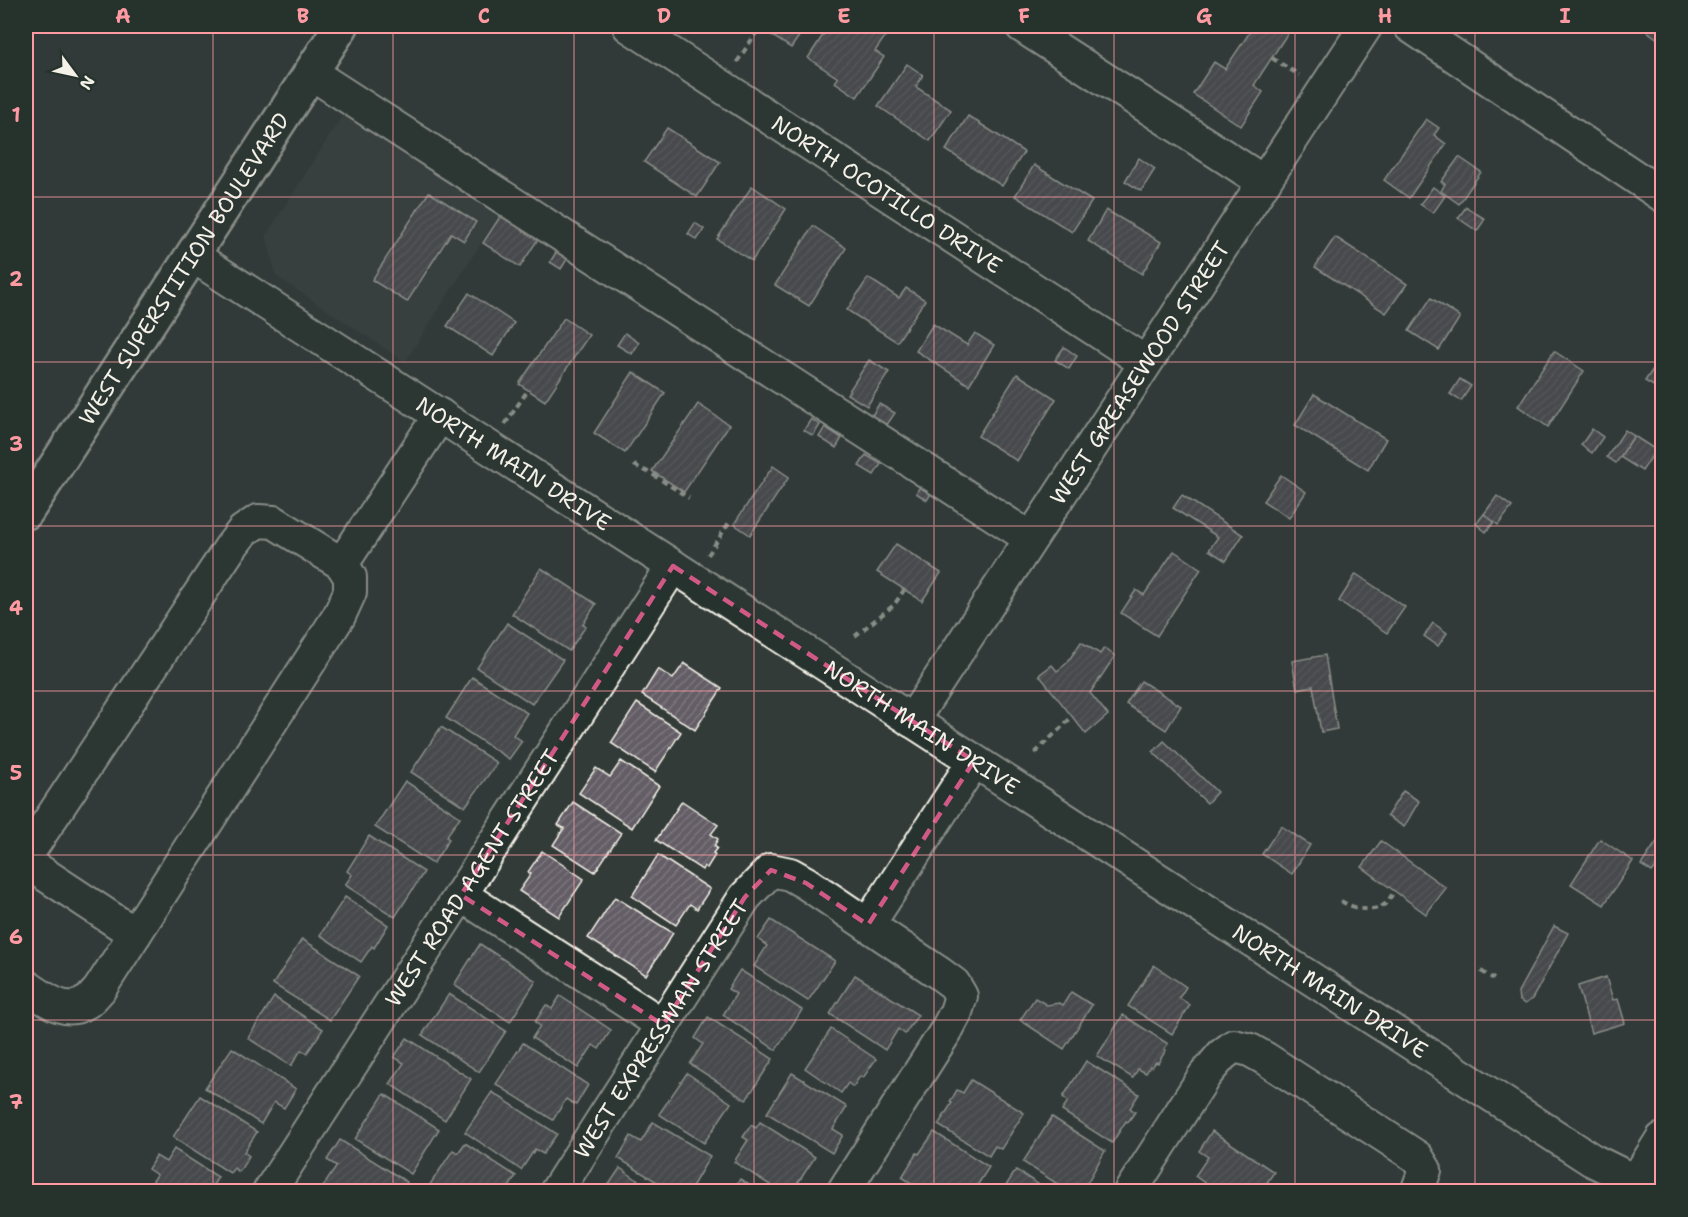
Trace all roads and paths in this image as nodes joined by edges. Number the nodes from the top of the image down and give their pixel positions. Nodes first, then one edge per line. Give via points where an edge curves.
1 (341, 26) edge
2 (629, 26) edge
3 (1022, 26) edge
4 (1366, 26) edge
5 (1410, 26) edge
6 (760, 27) dead end
7 (311, 73) junction
8 (722, 86) junction
9 (1264, 182) junction
10 (1662, 195) edge
11 (193, 255) junction
12 (1145, 362) junction
13 (528, 390) dead end
14 (440, 415) junction
15 (490, 447) junction
16 (634, 465) dead end
17 (688, 498) dead end
18 (26, 512) edge
19 (730, 521) dead end
20 (1030, 538) junction
21 (342, 564) junction
22 (683, 572) junction
23 (904, 590) dead end
24 (855, 636) dead end
25 (1072, 717) dead end
26 (912, 721) junction
27 (1035, 753) dead end
28 (974, 761) junction
29 (26, 856) edge
30 (26, 862) edge
31 (1394, 891) dead end
32 (461, 895) junction
33 (1341, 901) dead end
34 (868, 924) junction
35 (135, 934) junction
36 (1481, 971) dead end
37 (1494, 979) dead end
38 (26, 986) edge
39 (663, 1025) junction
40 (1662, 1139) edge
41 (1421, 1181) edge
42 (1641, 1188) edge
43 (269, 1191) edge
44 (556, 1191) edge
45 (843, 1191) edge
46 (1130, 1191) edge

1 - 7 main road, WEST SUPERSTITION BOULEVARD
2 - 8 street, NORTH OCOTILLO DRIVE
3 - 9 street
4 - 9 street, WEST GREASEWOOD STREET
5 - 10 street
6 - 8 path
7 - 11 main road, WEST SUPERSTITION BOULEVARD
7 - 20 street
8 - 12 street, NORTH OCOTILLO DRIVE
9 - 12 street, WEST GREASEWOOD STREET
11 - 14 street, NORTH MAIN DRIVE
11 - 18 main road, WEST SUPERSTITION BOULEVARD
12 - 20 street, WEST GREASEWOOD STREET
13 - 15 path
14 - 15 street, NORTH MAIN DRIVE
14 - 21 street
15 - 22 street, NORTH MAIN DRIVE
16 - 17 path
19 - 22 path
20 - 26 street, WEST GREASEWOOD STREET
21 - 29 street via 274,522 258,521 243,531
21 - 35 street via 350,577 351,592 339,616
22 - 26 street, NORTH MAIN DRIVE
22 - 32 street, WEST ROAD AGENT STREET
23 - 24 path via 894,605
25 - 27 path
26 - 28 street, NORTH MAIN DRIVE
28 - 34 street
28 - 42 street, NORTH MAIN DRIVE
30 - 35 street
31 - 33 path via 1386,903 1374,908
32 - 39 street
32 - 43 street, WEST ROAD AGENT STREET
34 - 39 street, WEST EXPRESSMAN STREET via 807,883 771,870 745,897
34 - 45 street via 954,984 961,996 946,1031
35 - 38 street via 99,990 85,1004 56,1006
36 - 37 path
39 - 44 street, WEST EXPRESSMAN STREET
40 - 42 street
41 - 46 street via 1417,1157 1266,1059 1234,1047 1205,1075

